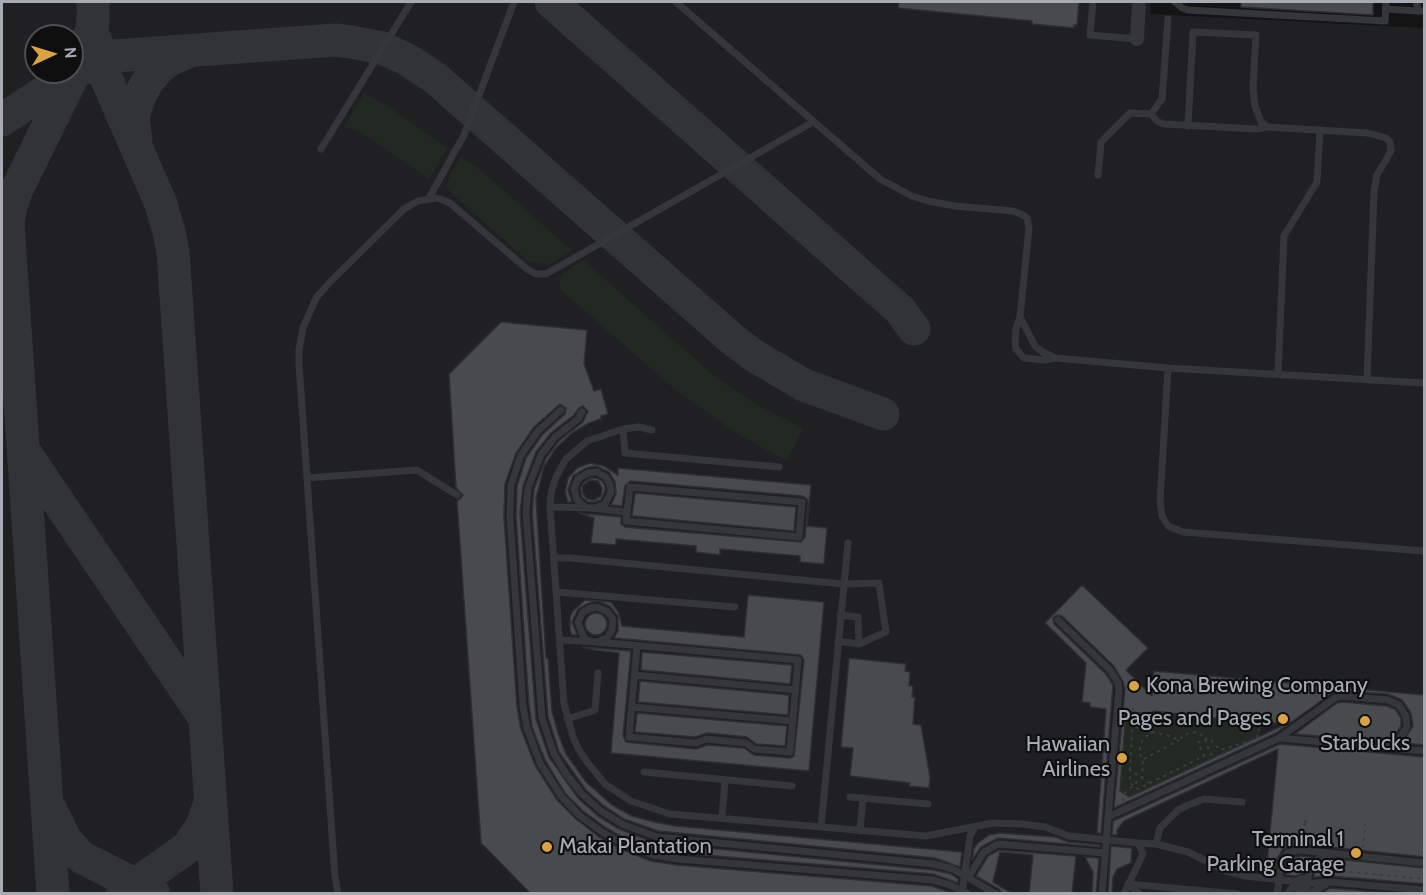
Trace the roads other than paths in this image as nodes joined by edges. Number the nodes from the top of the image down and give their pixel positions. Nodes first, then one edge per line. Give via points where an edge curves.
1 (411, 2) edge
2 (514, 2) edge
3 (676, 2) edge
4 (1093, 2) edge
5 (1139, 2) edge
6 (1175, 2) edge
7 (1417, 2) edge
8 (1386, 5) edge
9 (1421, 11) edge
10 (1168, 19) dead end
11 (1137, 39) joint
12 (1151, 114) junction
13 (813, 122) junction
14 (1188, 126) junction
15 (1267, 127) junction
16 (1320, 130) junction
17 (321, 149) dead end
18 (1098, 175) dead end
19 (429, 198) junction
20 (1020, 317) junction
21 (1055, 358) junction
22 (1168, 368) junction
23 (1278, 374) junction
24 (1366, 380) junction
25 (1425, 383) edge
26 (561, 410) dead end
27 (582, 411) dead end
28 (623, 429) junction
29 (652, 430) dead end
30 (779, 467) dead end
31 (307, 478) junction
32 (457, 495) dead end
33 (550, 507) junction
34 (627, 512) junction
35 (848, 543) dead end
36 (1425, 551) edge
37 (554, 558) junction
38 (843, 584) junction
39 (556, 592) junction
40 (735, 607) dead end
41 (840, 615) junction
42 (1058, 620) dead end
43 (560, 640) junction
44 (838, 641) junction
45 (859, 644) junction
46 (638, 645) junction
47 (598, 673) dead end
48 (635, 675) junction
49 (796, 690) junction
50 (632, 707) junction
51 (567, 719) junction
52 (793, 721) junction
53 (1279, 738) junction
54 (1384, 747) junction
55 (1425, 751) edge
56 (644, 772) dead end
57 (726, 780) junction
58 (792, 786) dead end
59 (850, 797) dead end
60 (863, 798) junction
61 (1242, 802) dead end
62 (928, 804) dead end
63 (1108, 817) junction
64 (722, 818) junction
65 (821, 827) junction
66 (975, 827) junction
67 (860, 831) junction
68 (1138, 843) junction
69 (1156, 844) junction
70 (1363, 851) road end
71 (1105, 852) junction
72 (1324, 852) dead end
73 (1334, 855) junction
74 (1425, 863) edge
75 (968, 878) junction
76 (1281, 881) junction
77 (1128, 884) junction
78 (1305, 889) edge
79 (1425, 890) edge
80 (338, 894) edge
81 (962, 894) edge
82 (968, 894) edge
83 (996, 894) edge
84 (1102, 894) edge
85 (1124, 894) edge
86 (1140, 894) edge
87 (1238, 894) edge
88 (1279, 894) edge
89 (1287, 894) edge

1 - 17 lane
2 - 19 lane via 464,135
3 - 13 lane
4 - 11 lane via 1090,36
5 - 11 street
6 - 8 lane via 1188,10 1385,21
7 - 9 lane
8 - 9 lane
10 - 12 lane via 1162,99
12 - 14 lane via 1161,123
12 - 18 lane via 1130,113 1101,142
13 - 19 lane via 546,274 526,270 450,203
13 - 20 lane via 868,171 912,196 942,205 1013,212 1027,218
14 - 15 lane
14 - 15 lane via 1193,32 1256,35 1253,88 1258,117
15 - 16 lane
16 - 23 lane via 1317,182 1284,236
16 - 24 lane via 1381,135 1391,147 1375,182
19 - 31 lane via 411,204 388,225 323,289 307,317 299,350
20 - 21 lane via 1035,345
20 - 21 lane via 1015,342 1020,355
21 - 22 lane
22 - 23 lane
22 - 36 lane via 1160,501 1168,526 1183,532
23 - 24 lane
24 - 25 lane
26 - 82 lane via 538,431 521,455 511,486 510,517 527,728 540,763 561,796 579,815 612,838 658,856 933,880
27 - 75 lane via 541,455 531,477 526,507 541,711 550,742 567,774 587,798 611,817 657,837 944,865
28 - 29 lane
28 - 30 lane via 625,453
28 - 33 lane via 587,441 573,452 556,477
31 - 32 lane via 417,470
31 - 80 lane
33 - 34 lane via 595,508 601,506 608,500 611,488 606,477 593,472 583,474 575,483 577,500 585,507 618,511
33 - 37 lane
34 - 34 lane via 630,487 802,502 799,537 626,521
35 - 38 lane
37 - 38 lane
37 - 39 lane
38 - 41 lane
38 - 45 lane via 879,584 886,632
39 - 40 lane
39 - 43 lane
41 - 44 lane
41 - 45 lane via 858,617
42 - 63 lane via 1115,676 1119,689
43 - 46 lane via 597,642 608,638 612,619 607,611 597,607 583,612 578,622 587,640 594,642
43 - 51 lane
44 - 45 lane
44 - 65 lane
46 - 48 lane
46 - 49 lane via 798,660
47 - 51 lane via 595,710
48 - 49 lane
48 - 50 lane
49 - 52 lane
50 - 52 lane
50 - 52 lane via 629,737 696,743 706,739 790,752
51 - 64 lane via 587,762 618,793 657,811
53 - 54 lane
53 - 54 lane via 1338,696 1388,700 1403,710 1407,727 1399,739
53 - 63 lane
54 - 55 lane
56 - 57 lane
57 - 58 lane
57 - 64 lane
59 - 60 lane
60 - 62 lane
60 - 67 lane
61 - 69 lane via 1204,799 1188,805 1160,828
63 - 71 lane
64 - 65 lane
65 - 67 lane
66 - 67 lane via 926,836
66 - 68 lane via 1022,824 1069,836
66 - 81 lane via 970,836
68 - 69 lane
68 - 77 lane via 1143,854
69 - 76 lane via 1188,852 1226,871
70 - 72 lane
71 - 75 lane via 998,844 984,852
71 - 84 lane
73 - 74 lane
73 - 78 lane via 1313,864
73 - 88 lane via 1305,849 1287,853 1280,869
75 - 83 lane
76 - 78 lane
76 - 88 lane
77 - 85 lane
77 - 86 lane
77 - 87 lane
78 - 79 lane via 1330,882
78 - 89 lane via 1293,887

